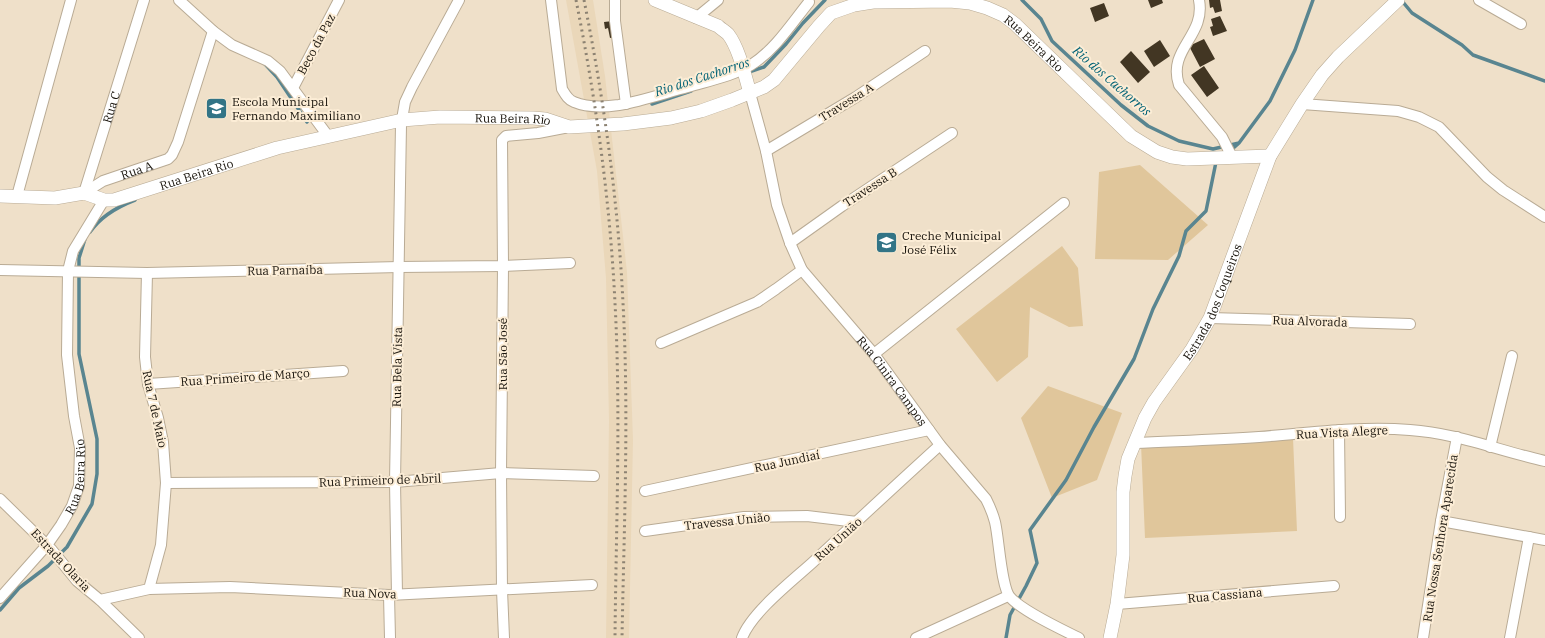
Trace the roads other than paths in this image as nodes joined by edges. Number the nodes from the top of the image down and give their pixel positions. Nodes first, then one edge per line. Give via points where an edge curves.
1 (71, 0) edge
2 (144, 0) edge
3 (179, 0) edge
4 (339, 0) edge
5 (459, 0) edge
6 (551, 0) edge
7 (615, 0) edge
8 (655, 0) edge
9 (718, 0) edge
10 (1199, 0) edge
11 (1479, 0) edge
12 (809, 2) dead end
13 (1395, 2) edge
14 (696, 18) junction
15 (1521, 24) dead end
16 (213, 31) junction
17 (925, 51) dead end
18 (744, 71) junction
19 (293, 88) junction
20 (750, 91) junction
21 (626, 104) junction
22 (1302, 104) junction
23 (402, 123) junction
24 (569, 127) junction
25 (952, 133) dead end
26 (328, 136) junction
27 (766, 151) junction
28 (1225, 156) junction
29 (1270, 156) junction
30 (84, 194) junction
31 (0, 196) edge
32 (17, 196) junction
33 (104, 200) junction
34 (1064, 203) dead end
35 (1545, 217) edge
36 (790, 243) junction
37 (570, 263) dead end
38 (503, 266) junction
39 (399, 267) junction
40 (0, 270) edge
41 (802, 270) junction
42 (72, 271) junction
43 (147, 273) junction
44 (1210, 318) junction
45 (1410, 324) dead end
46 (661, 343) dead end
47 (874, 354) junction
48 (1512, 356) dead end
49 (343, 371) dead end
50 (148, 384) junction
51 (929, 430) junction
52 (1339, 430) junction
53 (1457, 437) junction
54 (1134, 443) junction
55 (940, 445) junction
56 (1490, 447) junction
57 (1545, 461) edge
58 (501, 473) junction
59 (594, 476) dead end
60 (395, 482) junction
61 (166, 484) junction
62 (645, 491) dead end
63 (0, 499) edge
64 (1340, 517) dead end
65 (1442, 521) junction
66 (857, 522) junction
67 (645, 531) dead end
68 (1529, 537) junction
69 (1545, 540) edge
70 (49, 547) junction
71 (592, 585) dead end
72 (1334, 586) dead end
73 (149, 589) junction
74 (502, 590) junction
75 (393, 594) junction
76 (0, 598) edge
77 (1011, 598) junction
78 (100, 600) junction
79 (1117, 604) junction
80 (139, 638) edge
81 (390, 638) edge
82 (504, 638) edge
83 (742, 638) edge
84 (916, 638) edge
85 (1079, 638) edge
86 (1110, 638) edge
87 (1424, 638) edge
88 (1510, 638) edge

1 - 32 street
2 - 30 street, Rua C
3 - 16 street
4 - 19 street, Beco da Paz
5 - 23 street via 405,102
6 - 21 street via 560,84 564,94 573,102 588,106
7 - 21 street via 615,21
8 - 14 street
9 - 14 street
10 - 28 street via 1198,24 1178,58 1176,77 1179,85 1222,137
11 - 15 street
12 - 18 street via 771,48
13 - 22 street, Estrada dos Coqueiros via 1338,57
14 - 18 street via 718,26 727,33
16 - 19 street via 232,45 268,61 280,71
16 - 30 street, Rua A via 172,156 103,181
17 - 27 street, Travessa A via 856,97
18 - 20 street
18 - 21 street
19 - 26 street
20 - 24 street, Rua Beira Rio via 701,111 671,118
20 - 27 street, Rua Cinira Campos
20 - 28 street, Rua Beira Rio via 764,87 774,80 818,26 831,13 840,9 873,2 970,3 993,10 1015,24 1131,136 1156,152 1187,159
22 - 29 street, Estrada dos Coqueiros
22 - 35 street via 1398,111 1419,117 1439,127 1503,190
23 - 24 street, Rua Beira Rio via 440,117 532,118 545,119
23 - 26 street, Rua Beira Rio
23 - 39 street, Rua Bela Vista via 399,170
24 - 38 street, Rua São José via 506,136 502,140
25 - 36 street, Travessa B
26 - 33 street, Rua Beira Rio via 277,148 141,193
27 - 36 street, Rua Cinira Campos via 777,205
28 - 29 street, Rua Beira Rio
29 - 44 street, Estrada dos Coqueiros
30 - 32 street, Rua A via 55,198
30 - 33 street
31 - 32 street, Rua A
33 - 42 street, Rua Beira Rio via 73,250
34 - 47 street
36 - 41 street, Rua Cinira Campos
37 - 38 street, Rua Parnaíba
38 - 39 street, Rua Parnaíba
38 - 58 street, Rua São José
39 - 43 street, Rua Parnaíba
39 - 60 street, Rua Bela Vista
40 - 42 street, Rua Parnaíba
41 - 46 street via 757,302
41 - 47 street, Rua Cinira Campos
42 - 43 street, Rua Parnaíba
42 - 70 street, Rua Beira Rio via 67,355 80,448 80,480 72,506
43 - 50 street, Rua 7 de Maio via 144,334
44 - 45 street, Rua Alvorada
44 - 54 street, Estrada dos Coqueiros via 1192,349 1154,402
47 - 51 street, Rua Cinira Campos
48 - 56 street
49 - 50 street, Rua Primeiro de Março
50 - 61 street, Rua 7 de Maio via 163,442
51 - 55 street, Rua Cinira Campos
51 - 62 street, Rua Jundiaí
52 - 53 street, Rua Vista Alegre via 1410,430
52 - 54 street, Rua Vista Alegre
52 - 64 street
53 - 56 street, Rua Vista Alegre
53 - 65 street, Rua Nossa Senhora Aparecida
54 - 79 street, Estrada dos Coqueiros via 1125,476 1123,555
55 - 66 street, Rua União
55 - 77 street, Rua Cinira Campos via 979,490 991,510 1004,577
56 - 57 street, Rua Vista Alegre
58 - 59 street, Rua Primeiro de Abril
58 - 60 street, Rua Primeiro de Abril
58 - 74 street, Rua São José
60 - 61 street, Rua Primeiro de Abril
60 - 75 street, Rua Bela Vista
61 - 73 street, Rua 7 de Maio via 161,545
63 - 70 street, Estrada Olaria
65 - 68 street
65 - 87 street, Rua Nossa Senhora Aparecida
66 - 67 street, Travessa União via 807,516 744,516
66 - 83 street, Rua União via 755,617
68 - 69 street
68 - 88 street
70 - 76 street, Rua Beira Rio
70 - 78 street, Estrada Olaria via 76,580
71 - 74 street, Rua Nova
72 - 79 street, Rua Cassiana
73 - 75 street, Rua Nova via 230,587
73 - 78 street
74 - 75 street, Rua Nova
74 - 82 street, Rua São José
75 - 81 street, Rua Bela Vista
77 - 84 street
77 - 85 street via 1026,610
78 - 80 street, Estrada Olaria
79 - 86 street, Estrada dos Coqueiros

